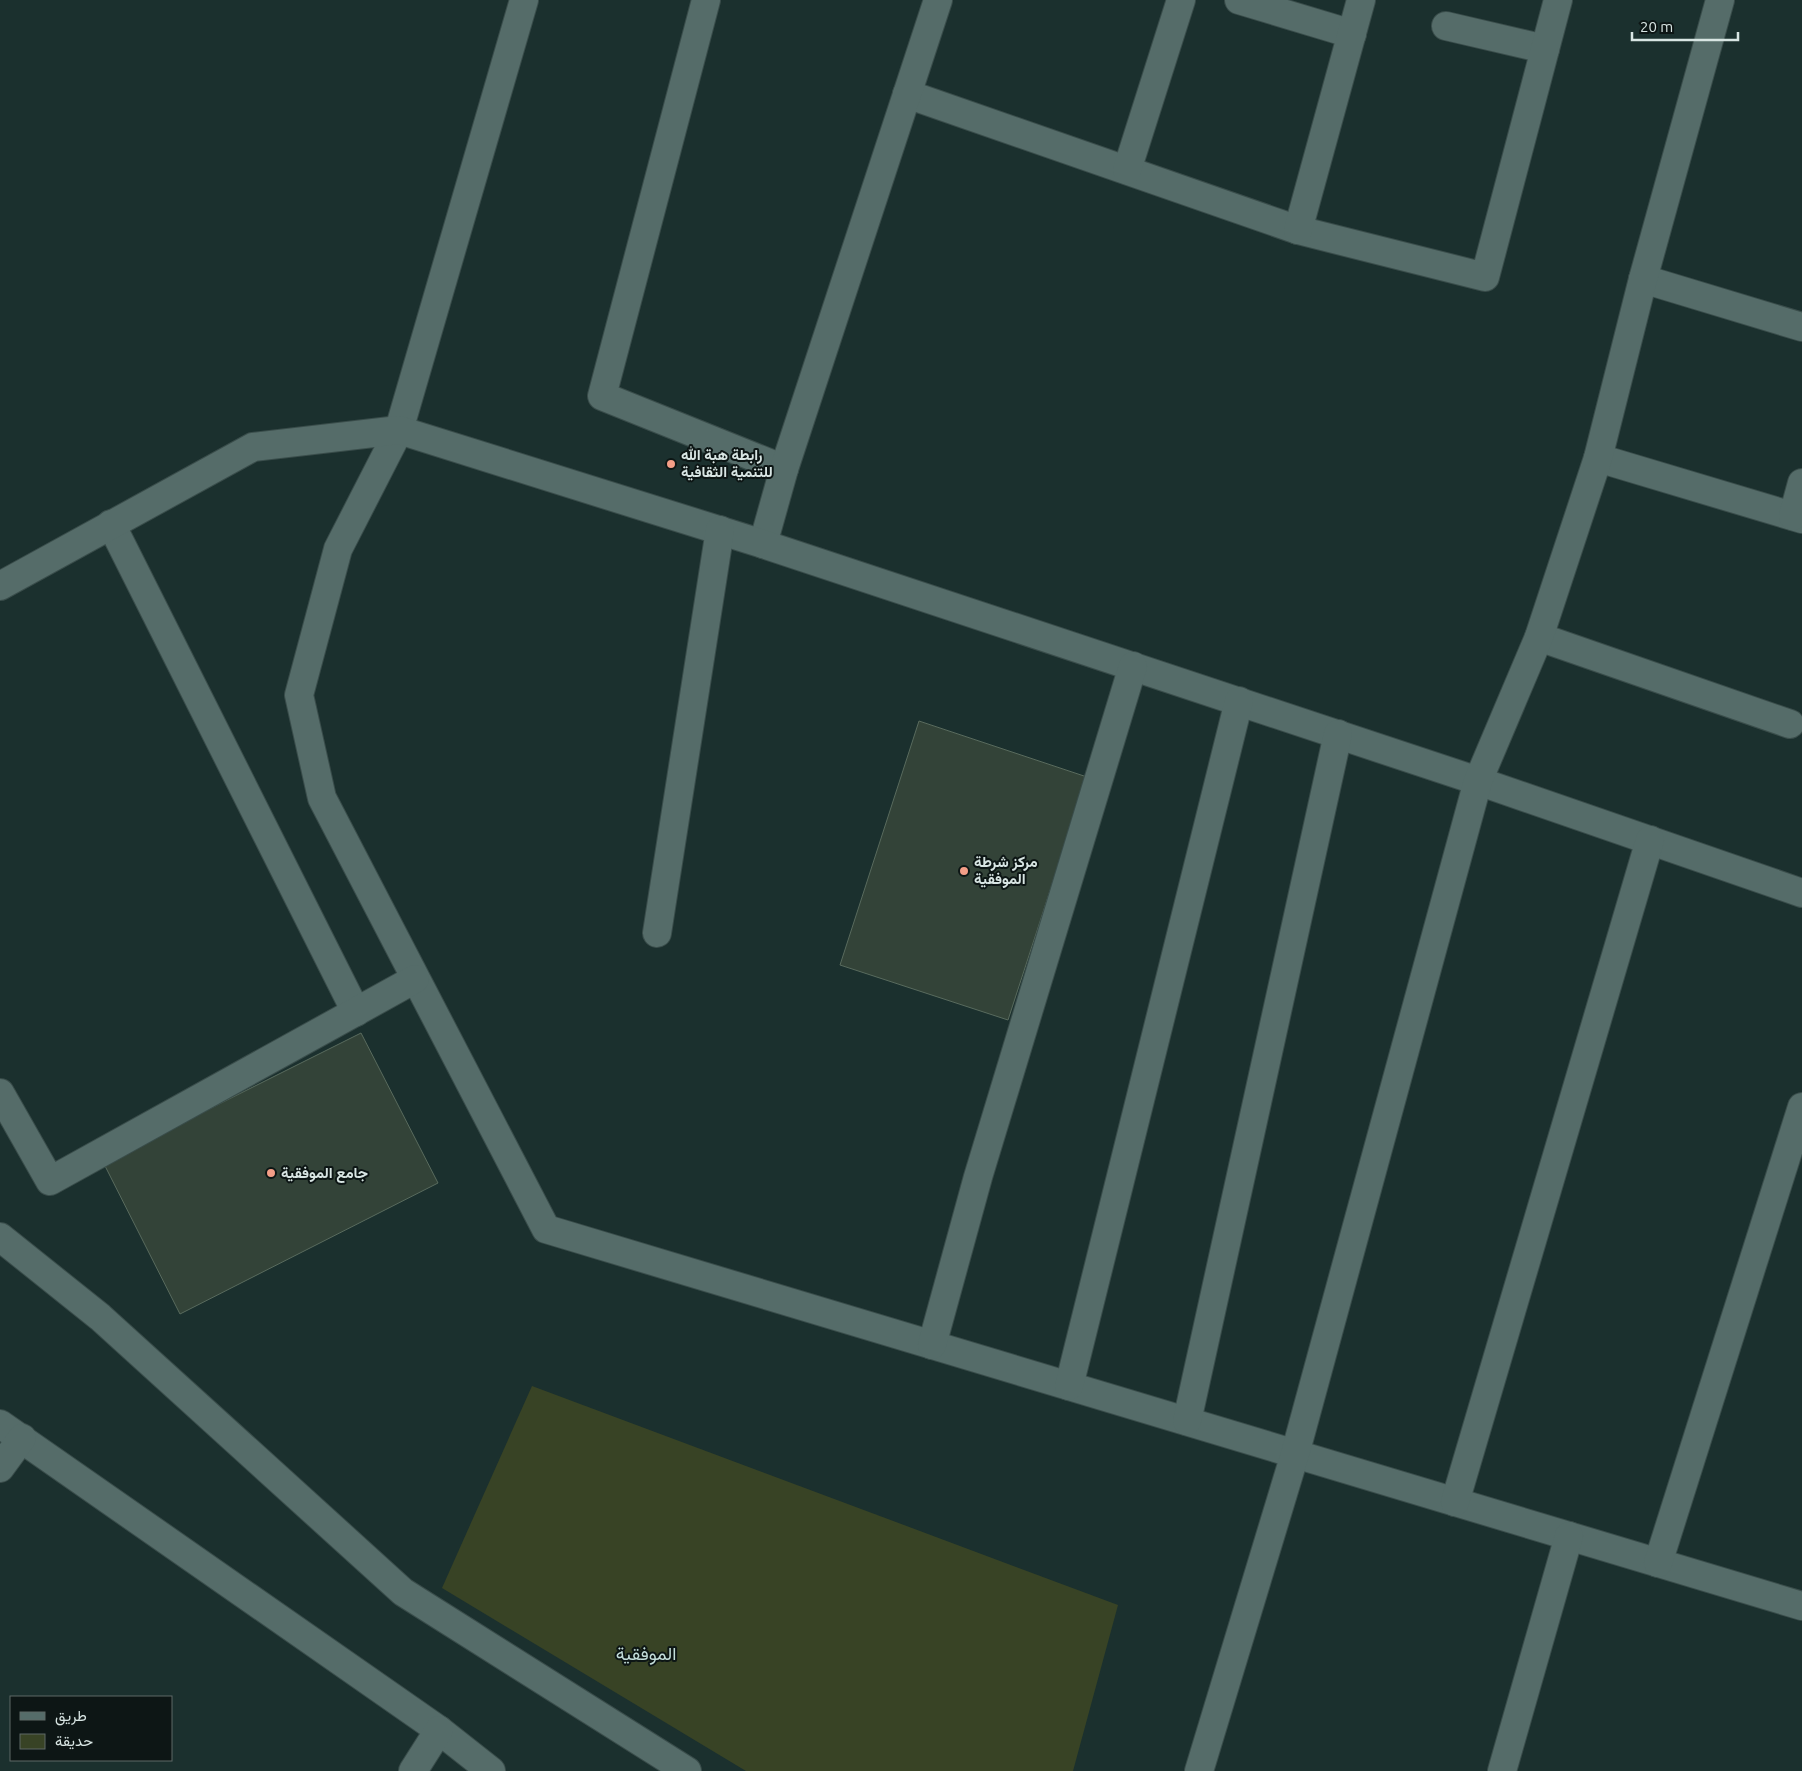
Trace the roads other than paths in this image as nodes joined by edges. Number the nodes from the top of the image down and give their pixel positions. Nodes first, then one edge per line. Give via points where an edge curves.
1 (524, 0) edge
2 (706, 0) edge
3 (938, 0) edge
4 (1181, 0) edge
5 (1239, 0) edge
6 (1361, 0) edge
7 (1558, 0) edge
8 (1720, 0) edge
9 (1446, 26) dead end
10 (1352, 34) junction
11 (1545, 49) junction
12 (907, 94) junction
13 (1127, 170) junction
14 (1298, 230) junction
15 (1643, 279) junction
16 (1802, 327) edge
17 (399, 430) junction
18 (1598, 458) junction
19 (784, 469) junction
20 (1802, 483) edge
21 (1797, 518) edge
22 (111, 524) junction
23 (720, 530) junction
24 (763, 544) junction
25 (0, 586) edge
26 (1539, 637) junction
27 (1132, 666) junction
28 (1239, 701) junction
29 (1790, 724) dead end
30 (1338, 734) junction
31 (1478, 780) junction
32 (1650, 840) junction
33 (1802, 893) edge
34 (657, 933) dead end
35 (415, 978) junction
36 (356, 1012) junction
37 (0, 1093) edge
38 (1802, 1107) edge
39 (0, 1237) edge
40 (932, 1345) junction
41 (1069, 1386) junction
42 (1187, 1421) junction
43 (11, 1431) edge
44 (1295, 1454) junction
45 (0, 1468) edge
46 (1455, 1502) junction
47 (1569, 1536) junction
48 (1658, 1563) junction
49 (1802, 1606) edge
50 (439, 1730) junction
51 (413, 1771) edge
52 (491, 1771) edge
53 (687, 1771) edge
54 (1198, 1771) edge
55 (1502, 1771) edge

1 - 17 street
2 - 19 street via 602,396
3 - 12 street
4 - 13 street
5 - 10 street
6 - 10 street
7 - 11 street
8 - 15 street
9 - 11 street
10 - 14 street
11 - 14 street via 1485,277
12 - 13 street
12 - 19 street
13 - 14 street
15 - 16 street
15 - 18 street
17 - 22 street via 253,447
17 - 23 street
17 - 35 street via 338,549 299,695 322,798
18 - 21 street
18 - 26 street
19 - 24 street
20 - 21 street
22 - 25 street
22 - 36 street
23 - 24 street
23 - 34 street
24 - 27 street
26 - 29 street
26 - 31 street
27 - 28 street
27 - 40 street via 978,1176
28 - 30 street
28 - 41 street
30 - 31 street
30 - 42 street
31 - 32 street
31 - 44 street
32 - 33 street
32 - 46 street
35 - 36 street
35 - 40 street via 546,1229
36 - 37 street via 50,1181
38 - 48 street
39 - 53 street via 100,1317 403,1592
40 - 41 street
41 - 42 street
42 - 44 street
43 - 45 street
43 - 50 street
44 - 46 street
44 - 54 street
46 - 47 street
47 - 48 street
47 - 55 street
48 - 49 street
50 - 51 street
50 - 52 street

